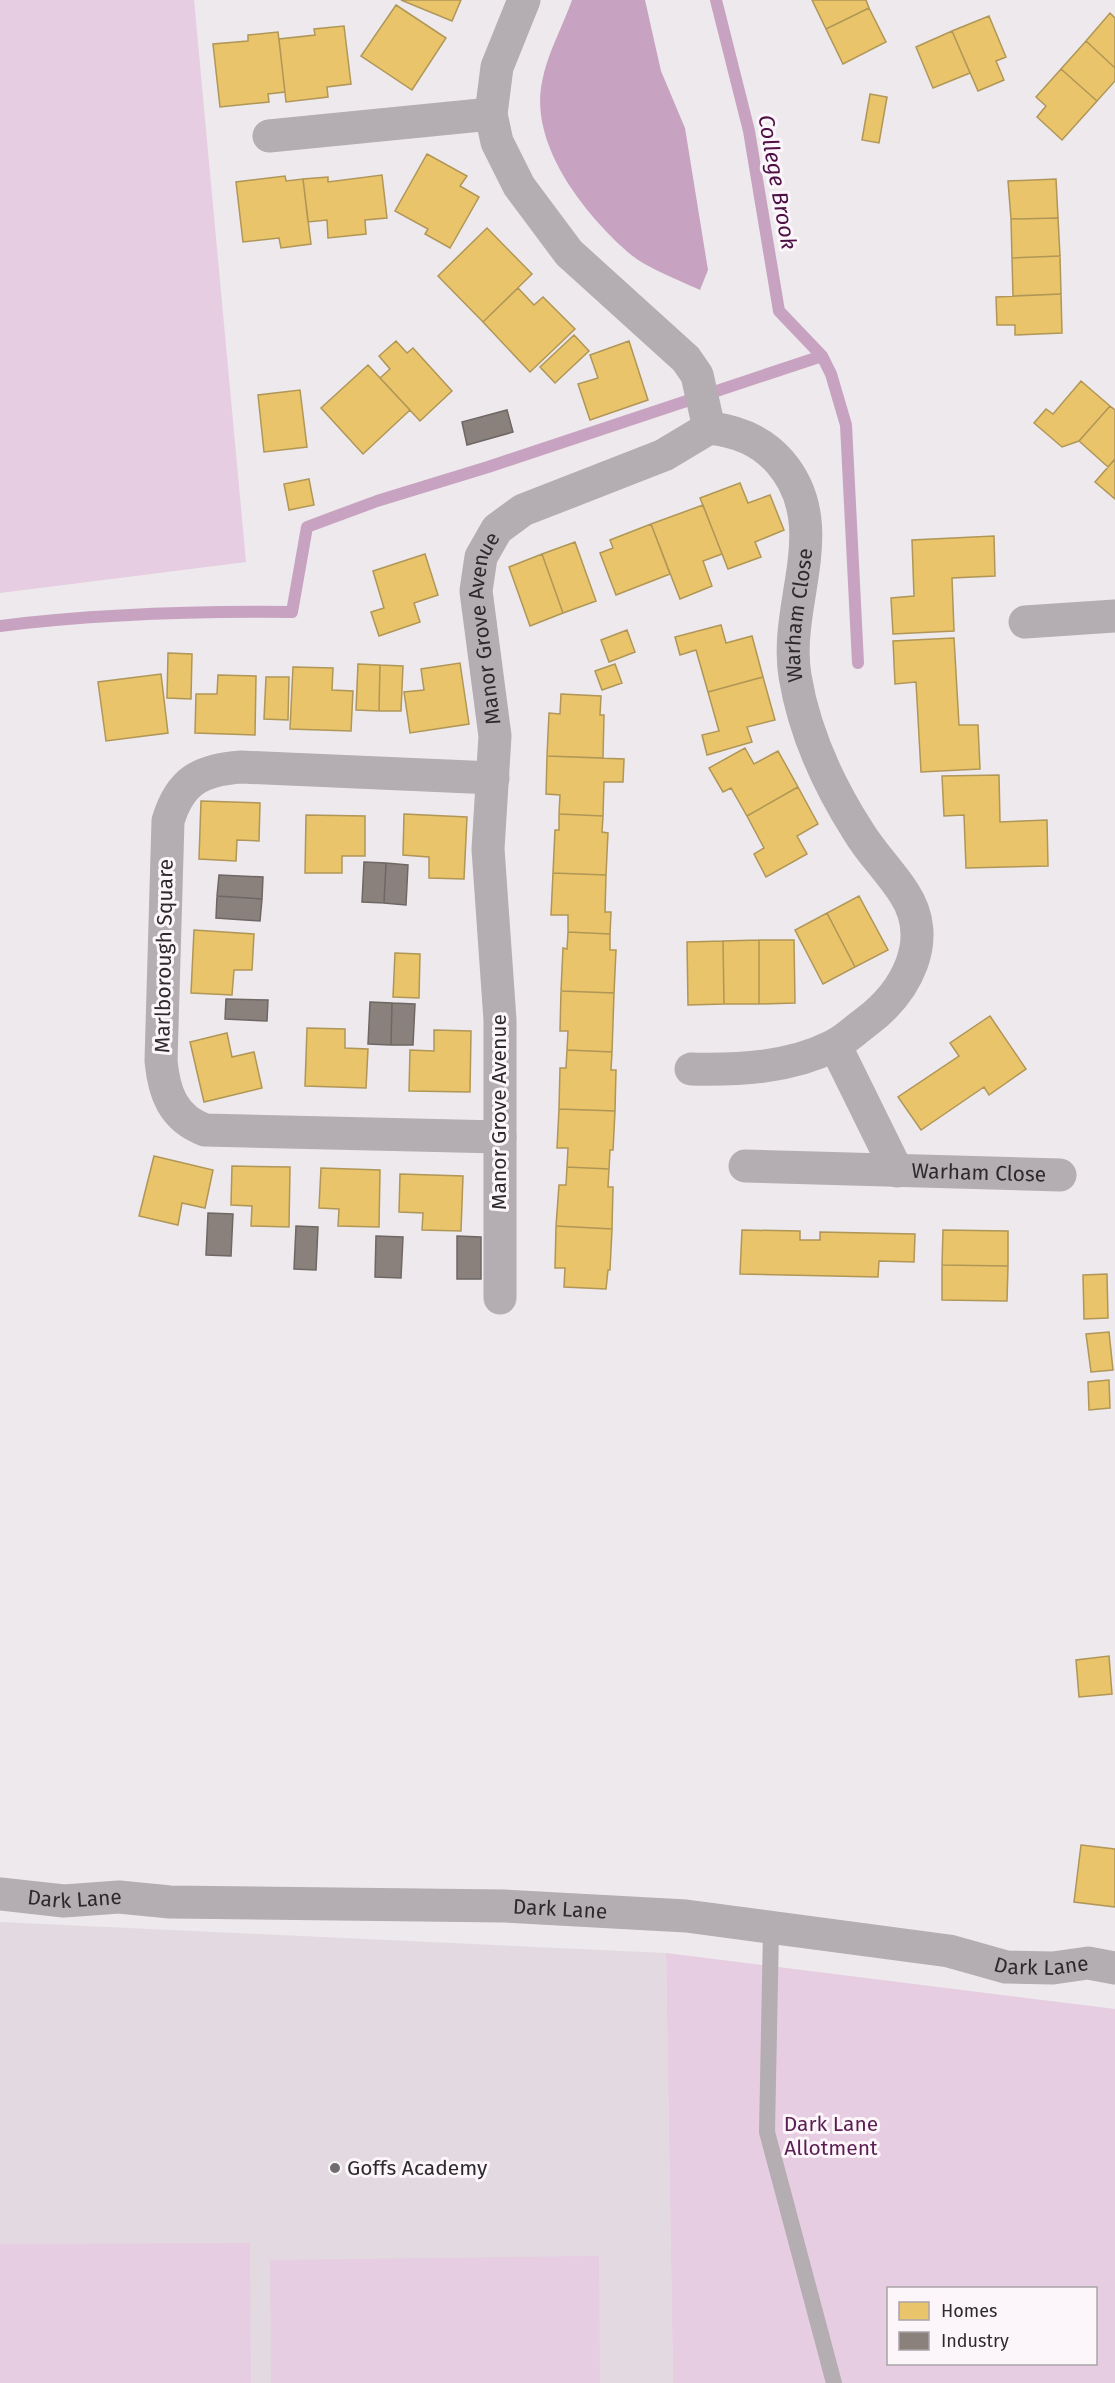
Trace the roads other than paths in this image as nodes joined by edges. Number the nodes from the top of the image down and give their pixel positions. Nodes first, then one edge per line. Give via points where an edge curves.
1 (524, 0) edge
2 (491, 114) junction
3 (269, 136) dead end
4 (704, 408) junction
5 (1115, 616) edge
6 (1025, 622) dead end
7 (493, 778) junction
8 (835, 1045) junction
9 (691, 1069) dead end
10 (500, 1137) junction
11 (744, 1166) dead end
12 (897, 1171) junction
13 (1060, 1175) dead end
14 (500, 1298) dead end
15 (0, 1894) edge
16 (771, 1929) junction
17 (1115, 1968) edge
18 (834, 2383) edge

1 - 2 street via 497,67
2 - 3 street
2 - 4 street via 497,142 519,186 569,253 686,359 698,375
4 - 7 street, Manor Grove Avenue via 656,458 523,510 502,524 488,543 481,558 476,591 495,736
4 - 8 street, Warham Close via 728,430 761,444 789,472 800,492 807,528 793,639 798,695 833,787 858,832 905,894 914,916 915,954 908,976 876,1014
5 - 6 street
7 - 10 street, Manor Grove Avenue via 488,849 500,1020
7 - 10 street, Marlborough Square via 241,767 212,770 187,783 176,798 168,821 161,1061 167,1096 184,1119 206,1130
8 - 9 street, Warham Close via 784,1063
8 - 12 street, Warham Close
10 - 14 street, Manor Grove Avenue
11 - 12 street, Warham Close
12 - 13 street, Warham Close
15 - 16 street, Dark Lane via 64,1901 119,1897 170,1902 504,1906 686,1916
16 - 17 street, Dark Lane via 950,1951 1006,1966 1053,1968 1088,1963
16 - 18 lane via 767,2132

